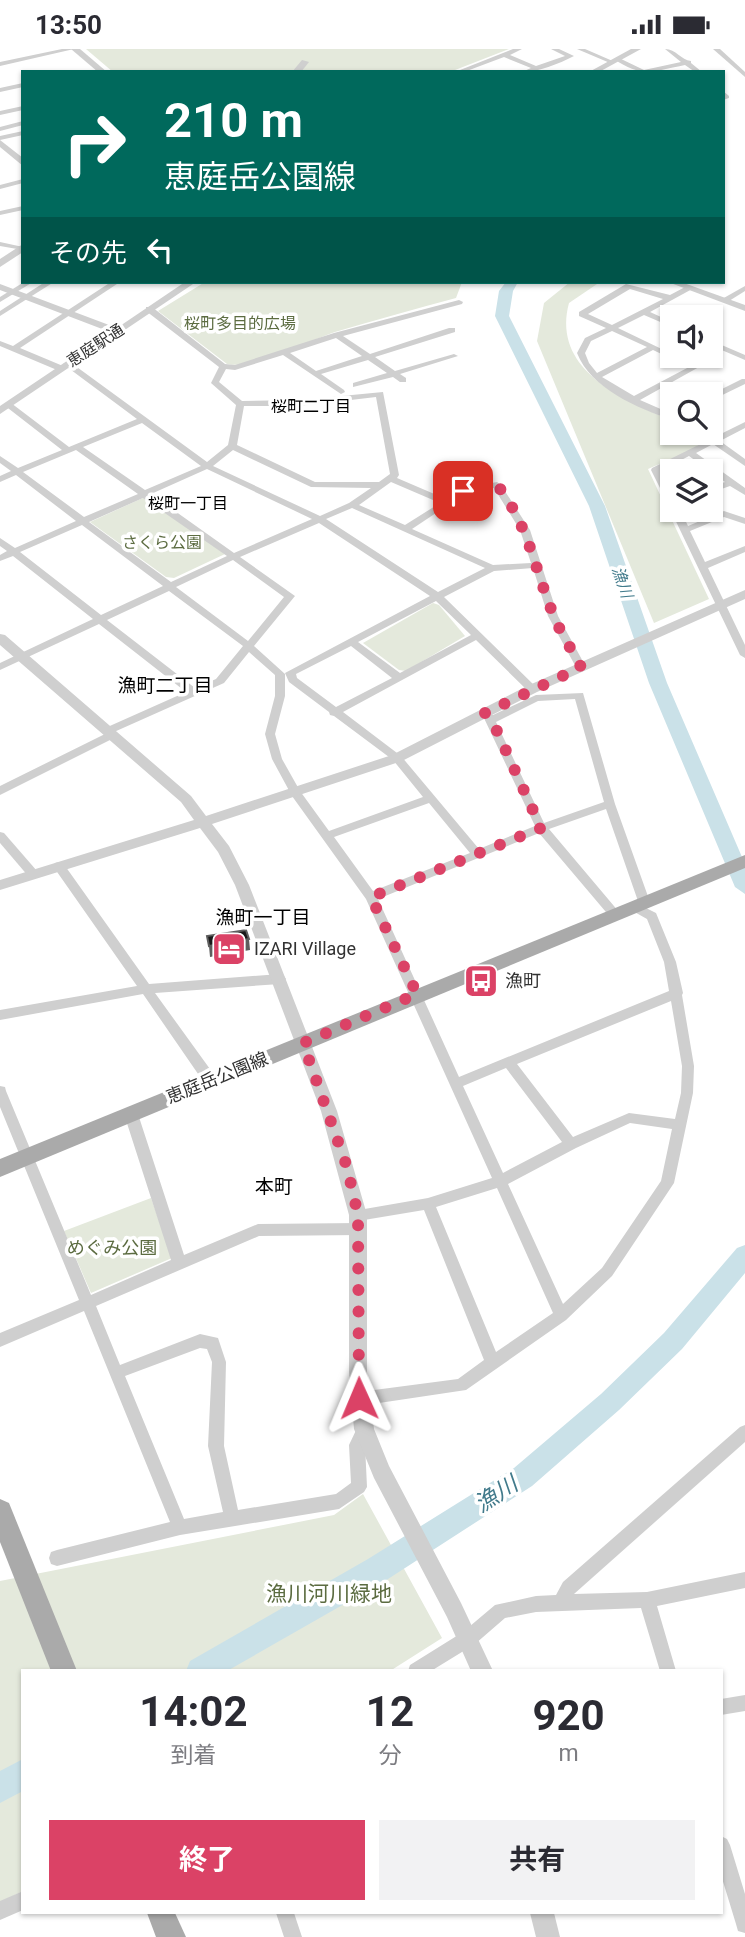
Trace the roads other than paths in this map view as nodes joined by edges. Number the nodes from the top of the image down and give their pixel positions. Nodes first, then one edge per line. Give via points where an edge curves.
1 (73, 49) edge
2 (519, 49) edge
3 (554, 49) edge
4 (580, 49) edge
5 (637, 49) edge
6 (668, 49) edge
7 (716, 49) edge
8 (503, 54) junction
9 (615, 61) junction
10 (306, 62) dead end
11 (689, 62) junction
12 (0, 64) edge
13 (534, 68) junction
14 (101, 70) edge
15 (298, 70) edge
16 (463, 70) edge
17 (530, 70) edge
18 (540, 70) edge
19 (597, 70) edge
20 (638, 70) edge
21 (652, 70) edge
22 (697, 70) edge
23 (745, 75) edge
24 (21, 85) edge
25 (0, 90) edge
26 (21, 108) edge
27 (0, 113) edge
28 (21, 124) edge
29 (0, 128) edge
30 (21, 133) edge
31 (0, 138) edge
32 (0, 143) edge
33 (21, 160) edge
34 (0, 162) edge
35 (21, 182) edge
36 (0, 187) edge
37 (21, 208) edge
38 (0, 213) edge
39 (0, 244) edge
40 (21, 248) edge
41 (21, 249) edge
42 (0, 264) edge
43 (26, 284) edge
44 (47, 284) edge
45 (113, 284) edge
46 (188, 284) edge
47 (679, 284) edge
48 (0, 288) edge
49 (690, 288) junction
50 (745, 288) edge
51 (12, 292) junction
52 (27, 297) junction
53 (670, 298) junction
54 (726, 299) junction
55 (0, 300) edge
56 (459, 302) dead end
57 (745, 308) edge
58 (149, 309) junction
59 (644, 312) junction
60 (68, 313) junction
61 (0, 314) edge
62 (660, 319) edge
63 (611, 328) junction
64 (452, 330) dead end
65 (116, 331) junction
66 (337, 335) junction
67 (0, 344) edge
68 (652, 348) junction
69 (723, 348) edge
70 (13, 349) junction
71 (285, 353) junction
72 (366, 356) junction
73 (454, 356) dead end
74 (745, 358) edge
75 (63, 366) junction
76 (223, 366) junction
77 (390, 373) junction
78 (314, 375) junction
79 (599, 375) junction
80 (403, 380) dead end
81 (745, 381) edge
82 (356, 386) dead end
83 (341, 392) dead end
84 (723, 392) edge
85 (634, 400) junction
86 (240, 404) junction
87 (4, 408) edge
88 (660, 412) edge
89 (144, 419) junction
90 (745, 425) edge
91 (723, 438) edge
92 (723, 444) edge
93 (709, 445) edge
94 (232, 446) junction
95 (73, 448) junction
96 (692, 454) junction
97 (0, 459) edge
98 (680, 459) edge
99 (745, 463) edge
100 (207, 466) junction
101 (17, 472) junction
102 (390, 478) junction
103 (0, 479) edge
104 (732, 482) junction
105 (380, 485) junction
106 (723, 485) edge
107 (745, 492) edge
108 (145, 495) junction
109 (446, 502) junction
110 (352, 505) junction
111 (318, 518) junction
112 (82, 521) junction
113 (745, 521) edge
114 (681, 522) edge
115 (406, 530) junction
116 (685, 530) junction
117 (0, 541) edge
118 (745, 549) edge
119 (14, 552) junction
120 (234, 556) junction
121 (0, 558) edge
122 (537, 565) junction
123 (704, 566) junction
124 (492, 568) junction
125 (170, 587) junction
126 (745, 594) edge
127 (438, 597) junction
128 (717, 606) junction
129 (101, 619) junction
130 (739, 629) edge
131 (475, 637) junction
132 (0, 638) edge
133 (351, 641) junction
134 (249, 646) junction
135 (745, 655) edge
136 (23, 657) junction
137 (586, 665) junction
138 (0, 667) edge
139 (399, 678) junction
140 (532, 689) junction
141 (194, 693) junction
142 (334, 713) junction
143 (488, 716) junction
144 (110, 733) junction
145 (397, 758) junction
146 (0, 791) edge
147 (296, 793) junction
148 (429, 799) junction
149 (610, 804) junction
150 (204, 823) junction
151 (541, 828) junction
152 (0, 836) edge
153 (326, 836) junction
154 (477, 854) junction
155 (745, 861) edge
156 (59, 866) junction
157 (33, 874) junction
158 (0, 885) edge
159 (371, 897) junction
160 (647, 901) junction
161 (615, 915) junction
162 (280, 979) junction
163 (147, 989) junction
164 (677, 993) junction
165 (417, 994) junction
166 (0, 1015) edge
167 (303, 1043) junction
168 (510, 1064) junction
169 (210, 1080) junction
170 (455, 1084) junction
171 (0, 1091) edge
172 (131, 1114) junction
173 (681, 1125) junction
174 (571, 1144) junction
175 (27, 1157) junction
176 (0, 1168) edge
177 (499, 1182) junction
178 (428, 1205) junction
179 (359, 1222) junction
180 (178, 1262) junction
181 (87, 1304) junction
182 (561, 1315) junction
183 (0, 1339) edge
184 (493, 1364) junction
185 (116, 1373) junction
186 (359, 1398) junction
187 (364, 1429) junction
188 (745, 1432) edge
189 (0, 1511) edge
190 (232, 1517) junction
191 (180, 1527) junction
192 (57, 1558) dead end
193 (745, 1580) edge
194 (647, 1600) junction
195 (560, 1603) junction
196 (468, 1638) junction
197 (63, 1669) edge
198 (419, 1669) edge
199 (481, 1669) edge
200 (667, 1669) edge
201 (745, 1703) edge
202 (723, 1707) edge
203 (723, 1852) edge
204 (21, 1901) edge
205 (0, 1911) edge
206 (161, 1914) edge
207 (285, 1914) edge
208 (542, 1914) edge
209 (745, 1924) edge
210 (171, 1937) edge
211 (293, 1937) edge
212 (548, 1937) edge

1 - 12 street
1 - 14 street
2 - 8 street
3 - 13 street via 571,56
4 - 9 street
5 - 9 street
6 - 11 street
7 - 23 street
8 - 13 street
8 - 16 street
9 - 19 street
9 - 20 street
10 - 15 street
11 - 21 street
11 - 22 street
13 - 17 street
13 - 18 street
24 - 25 street
26 - 27 street
28 - 29 street
30 - 31 street
32 - 33 street
33 - 34 street
35 - 36 street
37 - 38 street
39 - 40 street
41 - 42 street
43 - 51 street
44 - 52 street
45 - 60 street
46 - 58 street, 恵庭駅通
47 - 49 street
48 - 51 street
49 - 53 street
49 - 54 street
50 - 54 street
51 - 52 street
51 - 55 street
52 - 60 street
52 - 61 street
53 - 59 street
53 - 63 street via 629,286 582,314
54 - 57 street
56 - 66 street
58 - 65 street, 恵庭駅通
58 - 76 street
59 - 62 street
59 - 63 street
60 - 65 street
60 - 70 street
63 - 68 street
63 - 79 street via 588,340 582,349 583,362
64 - 72 street
65 - 75 street, 恵庭駅通
66 - 71 street
66 - 72 street
67 - 70 street
68 - 79 street
68 - 85 street via 695,367
69 - 74 street
70 - 75 street
71 - 76 street via 235,368
71 - 78 street
72 - 77 street
72 - 78 street
73 - 77 street
75 - 87 street, 恵庭駅通
75 - 89 street
76 - 86 street via 215,383
77 - 80 street
77 - 82 street
78 - 83 street
79 - 85 street
81 - 84 street
85 - 88 street
86 - 94 street
86 - 102 street via 380,394 395,475
87 - 95 street
89 - 95 street
89 - 100 street
90 - 91 street
92 - 99 street
93 - 96 street
94 - 100 street
94 - 105 street via 314,485
95 - 101 street
95 - 108 street
96 - 98 street
96 - 104 street
97 - 101 street
100 - 108 street
100 - 111 street
101 - 103 street
101 - 112 street
102 - 105 street
102 - 109 street
104 - 106 street
104 - 107 street
105 - 110 street
108 - 112 street
108 - 120 street
109 - 115 street
109 - 122 street via 463,491 497,485 525,530
110 - 111 street
110 - 115 street
111 - 120 street
111 - 127 street
112 - 119 street
112 - 125 street
113 - 116 street via 724,514
114 - 116 street
115 - 124 street
116 - 123 street
117 - 119 street
118 - 123 street
119 - 121 street
119 - 129 street
120 - 125 street
120 - 134 street via 290,596
122 - 124 street
122 - 137 street via 553,616
123 - 128 street
124 - 127 street
125 - 129 street
125 - 134 street
126 - 128 street
127 - 131 street
127 - 133 street
128 - 130 street
128 - 137 street
129 - 136 street
129 - 141 street
130 - 135 street
131 - 139 street
131 - 140 street
132 - 136 street
133 - 139 street
133 - 142 street via 290,673
134 - 141 street via 220,681
134 - 147 street via 280,674 280,696 270,734 277,759
136 - 138 street
136 - 144 street
137 - 140 street
139 - 142 street
140 - 143 street
141 - 144 street
142 - 145 street
143 - 145 street
143 - 149 street via 536,698 579,695
143 - 151 street
144 - 146 street
144 - 150 street via 186,799
145 - 147 street
145 - 148 street
147 - 150 street
147 - 153 street
148 - 153 street
148 - 154 street
149 - 151 street
149 - 160 street
150 - 156 street
150 - 162 street via 242,885
151 - 154 street
151 - 161 street
152 - 157 street
153 - 159 street
154 - 159 street
155 - 160 main road, 恵庭岳公園線
156 - 157 street
156 - 163 street
157 - 158 street
159 - 165 street
160 - 161 main road, 恵庭岳公園線
160 - 164 street
161 - 165 main road, 恵庭岳公園線
162 - 163 street
162 - 167 street
163 - 166 street
163 - 169 street
164 - 168 street
164 - 173 street via 688,1066
165 - 167 main road, 恵庭岳公園線
165 - 170 street
167 - 169 main road, 恵庭岳公園線
167 - 179 street via 347,1167
168 - 170 street
168 - 174 street
169 - 172 main road, 恵庭岳公園線
170 - 177 street
171 - 175 street
172 - 175 main road, 恵庭岳公園線
172 - 180 street
173 - 174 street via 629,1118
173 - 182 street via 667,1184 648,1216 607,1272
174 - 177 street
175 - 176 main road, 恵庭岳公園線
175 - 181 street
177 - 178 street
177 - 182 street
178 - 179 street
178 - 184 street
179 - 180 street via 258,1230
179 - 186 street
180 - 181 street
181 - 183 street
181 - 185 street
182 - 184 street
184 - 186 street via 461,1385
185 - 190 street via 200,1341 213,1343 219,1362 216,1446
185 - 191 street
186 - 187 street
187 - 190 street via 357,1445 359,1487 339,1501
187 - 196 street
188 - 195 street via 569,1588
189 - 197 main road
190 - 191 street
191 - 192 street
193 - 194 street
194 - 195 street
194 - 200 street
195 - 196 street via 501,1611
196 - 198 street
196 - 199 street
201 - 202 street
203 - 209 street
204 - 205 street
206 - 210 main road
207 - 211 street
208 - 212 street

